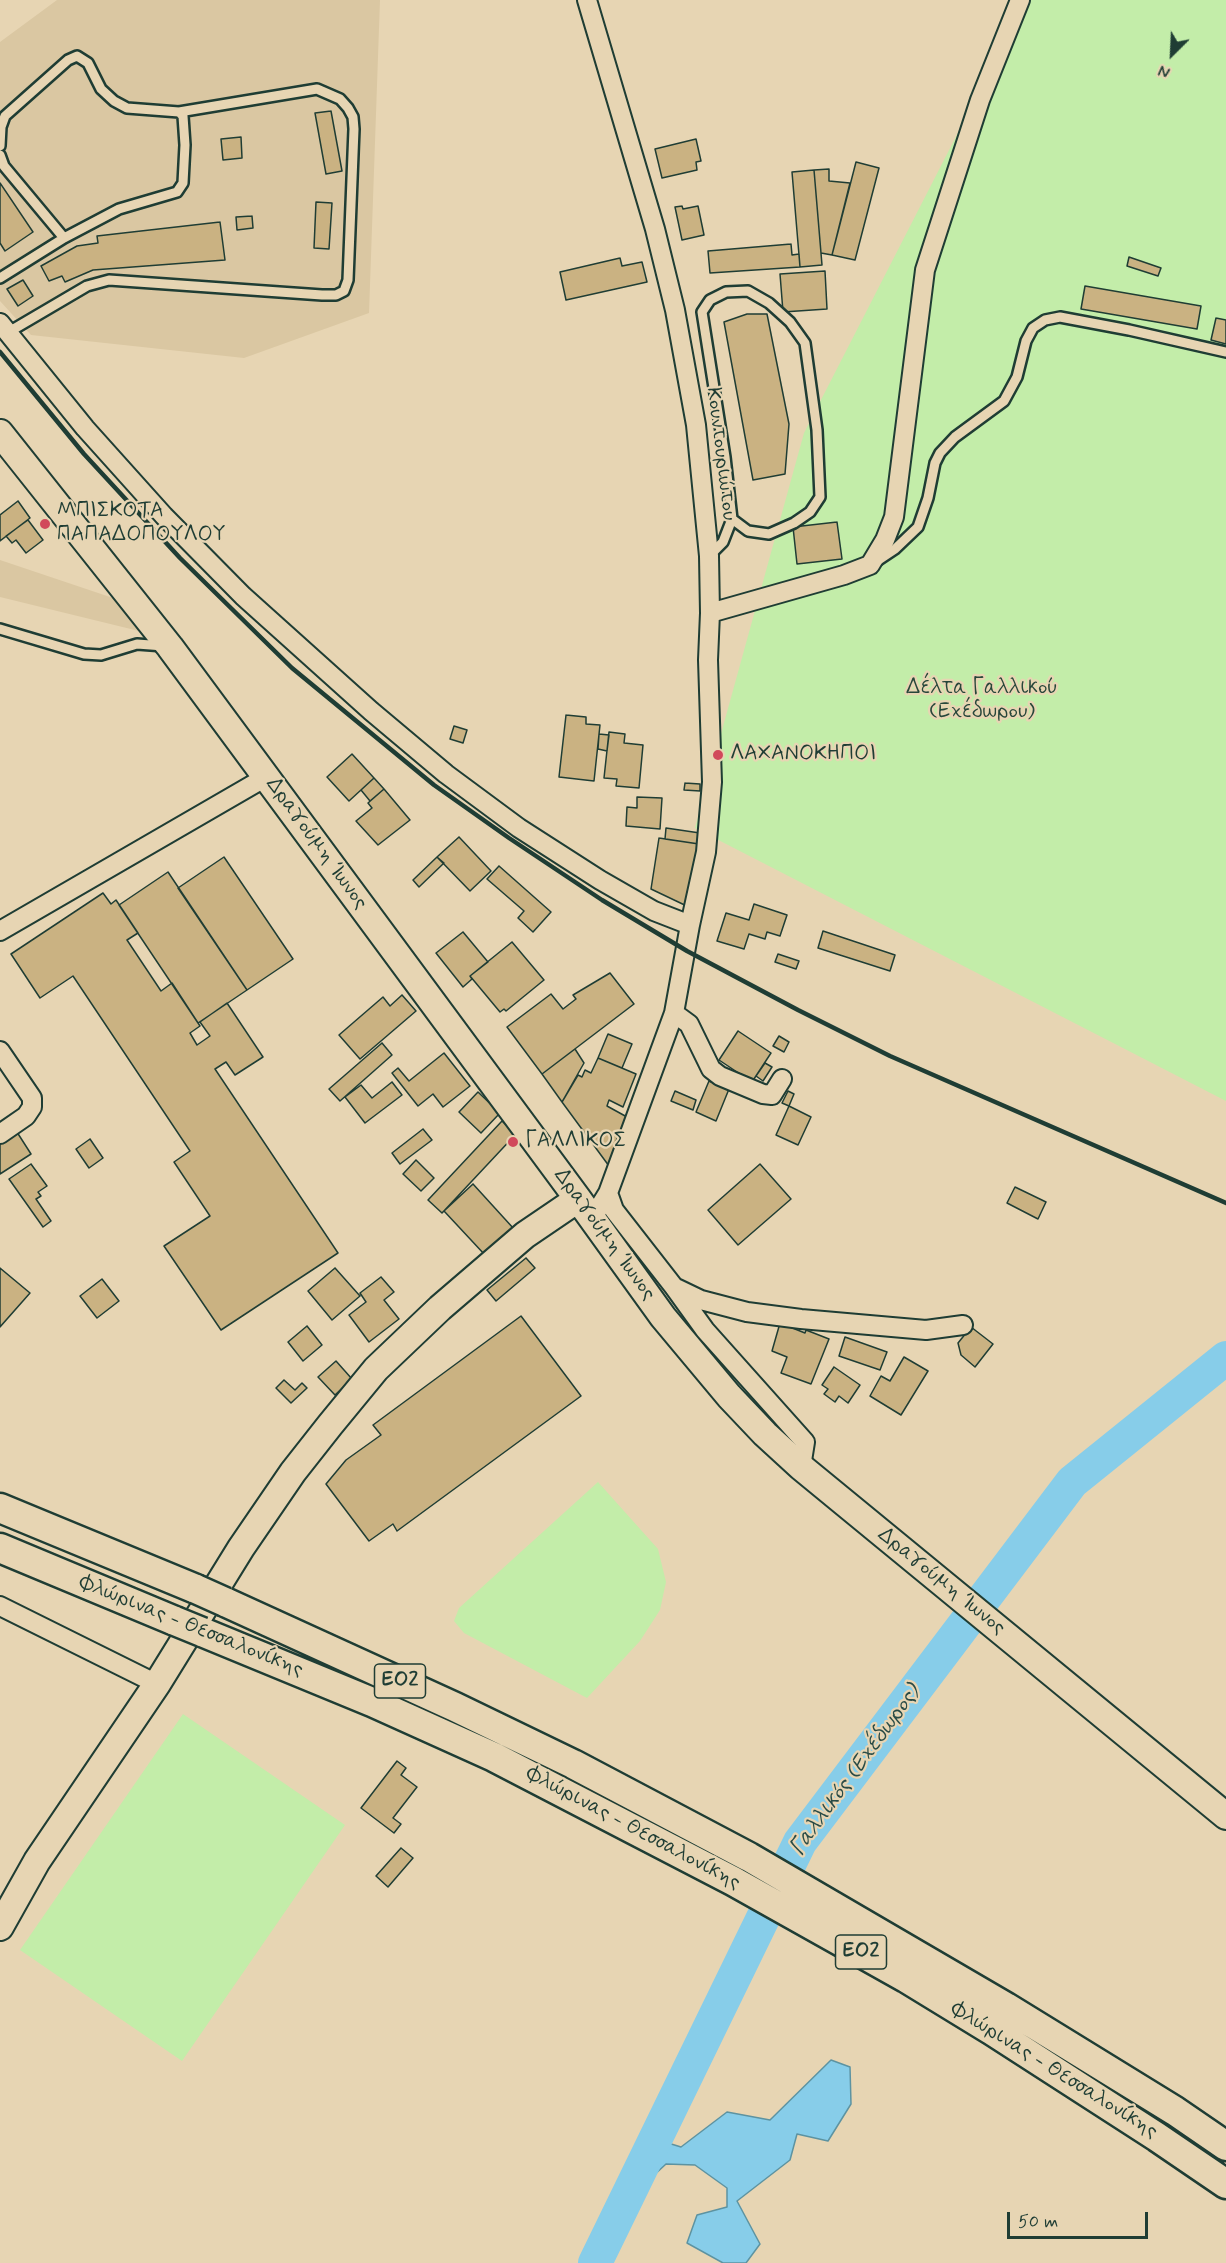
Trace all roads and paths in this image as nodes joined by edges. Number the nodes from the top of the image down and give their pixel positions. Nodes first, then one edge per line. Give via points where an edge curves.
1 (587, 0) edge
2 (1020, 0) edge
3 (179, 112) junction
4 (0, 146) edge
5 (0, 155) edge
6 (64, 238) junction
7 (0, 278) edge
8 (4, 328) edge
9 (1226, 352) edge
10 (0, 433) edge
11 (732, 519) junction
12 (709, 556) junction
13 (870, 565) junction
14 (710, 613) junction
15 (0, 629) edge
16 (170, 647) junction
17 (266, 777) junction
18 (690, 925) junction
19 (0, 931) edge
20 (675, 1013) junction
21 (0, 1051) edge
22 (782, 1079) dead end
23 (0, 1134) edge
24 (608, 1193) junction
25 (585, 1209) junction
26 (674, 1287) junction
27 (963, 1324) dead end
28 (801, 1467) junction
29 (0, 1508) edge
30 (0, 1548) edge
31 (0, 1606) edge
32 (157, 1684) junction
33 (1226, 1816) edge
34 (0, 1927) edge
35 (1226, 2146) edge
36 (1226, 2184) edge

1 - 12 street, Κουντουριώτου via 675,310 696,425
2 - 13 street via 980,100 925,270 894,517
3 - 4 lane via 127,108 114,101 101,89 88,63 77,56 5,116
3 - 6 lane via 183,116 185,145 183,183 177,192 118,208
3 - 8 lane via 316,89 340,99 353,117 354,129 348,280 344,291 322,295 109,280 87,286
5 - 6 lane via 4,166
6 - 7 lane
8 - 18 street via 84,428 164,516 243,596 371,711 519,828 654,911
9 - 13 lane via 1060,317 1045,320 1034,328 1026,342 1017,377 1004,401 940,453 918,527
10 - 16 main road, Δραγούμη Ίωνος
11 - 11 lane via 702,312 710,300 726,292 748,291 790,322 805,343 817,430 820,497 810,512 769,534 748,531
11 - 12 lane via 723,542
12 - 14 street, Κουντουριώτου
13 - 14 street
14 - 18 street, Κουντουριώτου via 712,782 706,852
15 - 16 lane via 84,654 100,655 137,644
16 - 17 main road, Δραγούμη Ίωνος
17 - 19 street
17 - 25 main road, Δραγούμη Ίωνος
18 - 20 street, Κουντουριώτου
20 - 22 street via 689,1023 711,1069 720,1076 772,1095
20 - 24 street, Κουντουριώτου
21 - 23 street via 32,1098 32,1107 26,1116
24 - 25 street, Κουντουριώτου
24 - 26 street via 614,1210
25 - 28 main road, Δραγούμη Ίωνος via 688,1348 729,1396
25 - 32 main road via 548,1219 440,1308 376,1369 293,1472
26 - 27 street via 701,1300 747,1312 926,1330
26 - 28 street via 705,1330 806,1443
28 - 33 main road, Δραγούμη Ίωνος
29 - 35 main road, Φλώρινας - Θεσσαλονίκης / ΕΟ2, bridge via 196,1589 573,1764 845,1911 1016,2012
30 - 36 main road, Φλώρινας - Θεσσαλονίκης / ΕΟ2, bridge via 412,1720 553,1786 887,1967 991,2030
31 - 32 street
32 - 34 main road via 37,1861

